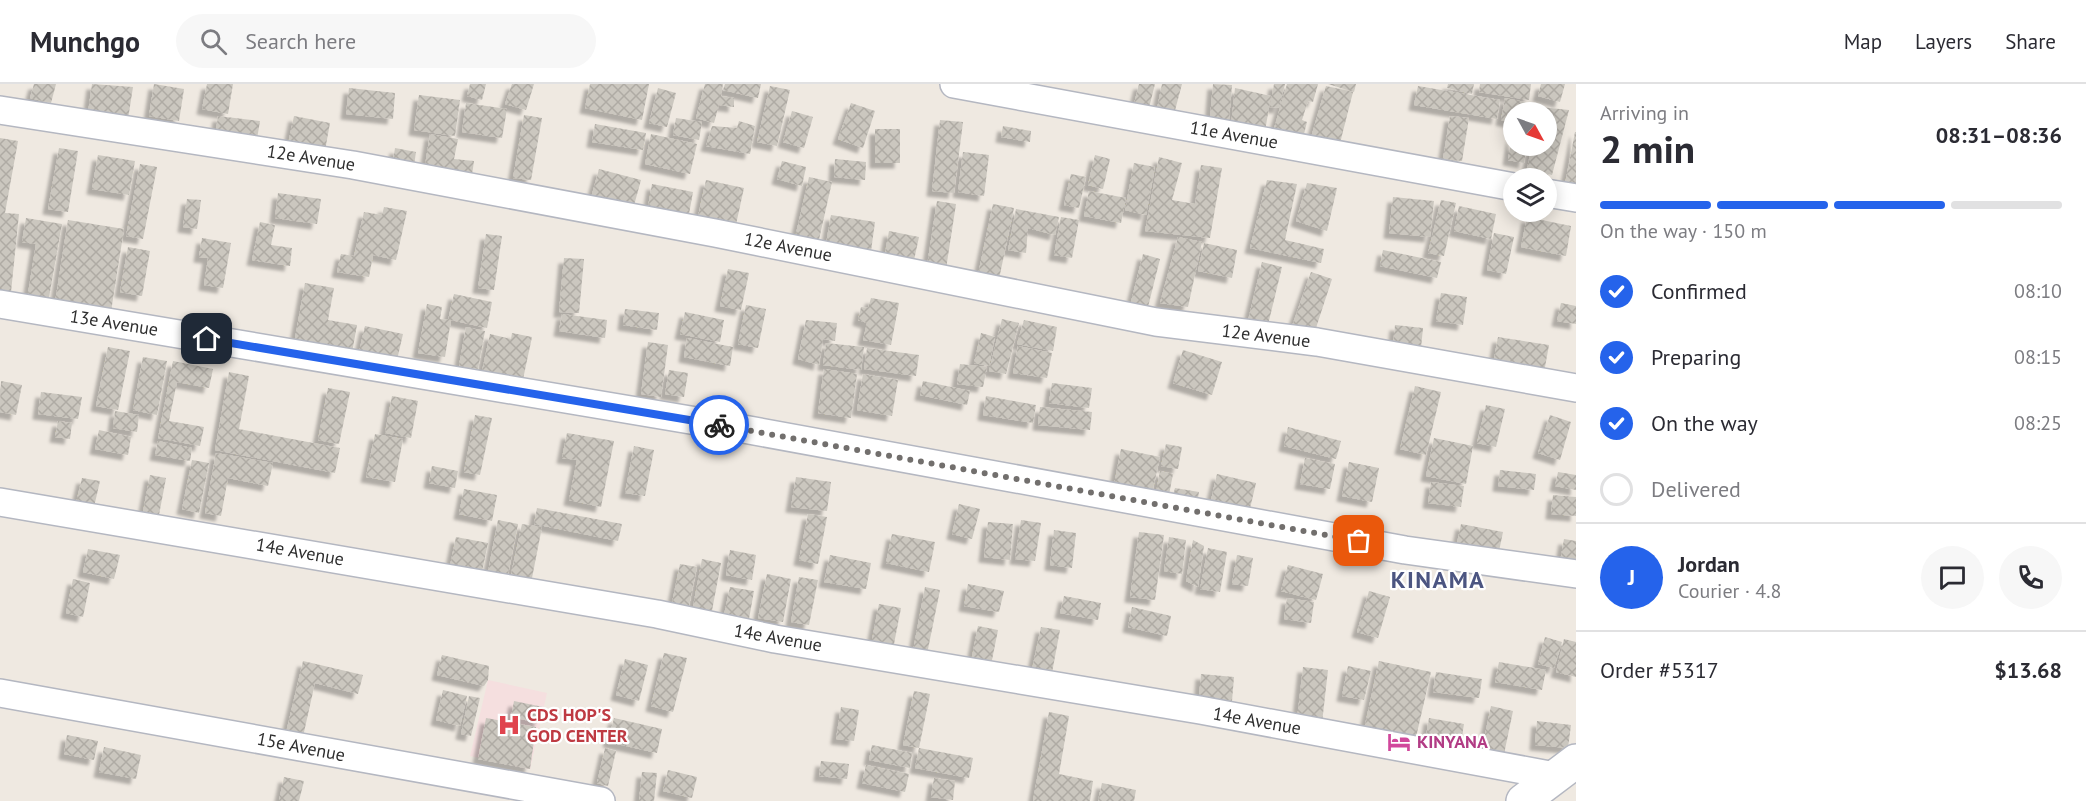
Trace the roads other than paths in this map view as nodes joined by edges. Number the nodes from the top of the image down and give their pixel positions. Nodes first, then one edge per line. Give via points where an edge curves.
1 (954, 84) edge
2 (0, 110) edge
3 (1503, 185) edge
4 (1557, 195) edge
5 (1576, 198) edge
6 (0, 304) edge
7 (1576, 388) edge
8 (0, 502) edge
9 (1576, 574) edge
10 (0, 693) edge
11 (1566, 768) edge
12 (601, 801) edge
13 (1523, 801) edge

1 - 3 street, 11e Avenue
2 - 7 street, 12e Avenue via 353,165 727,235 1156,322 1317,342
4 - 5 street
6 - 9 street, 13e Avenue via 738,428 1405,550
8 - 11 street, 14e Avenue via 657,614 775,639
10 - 12 street, 15e Avenue
11 - 13 street

